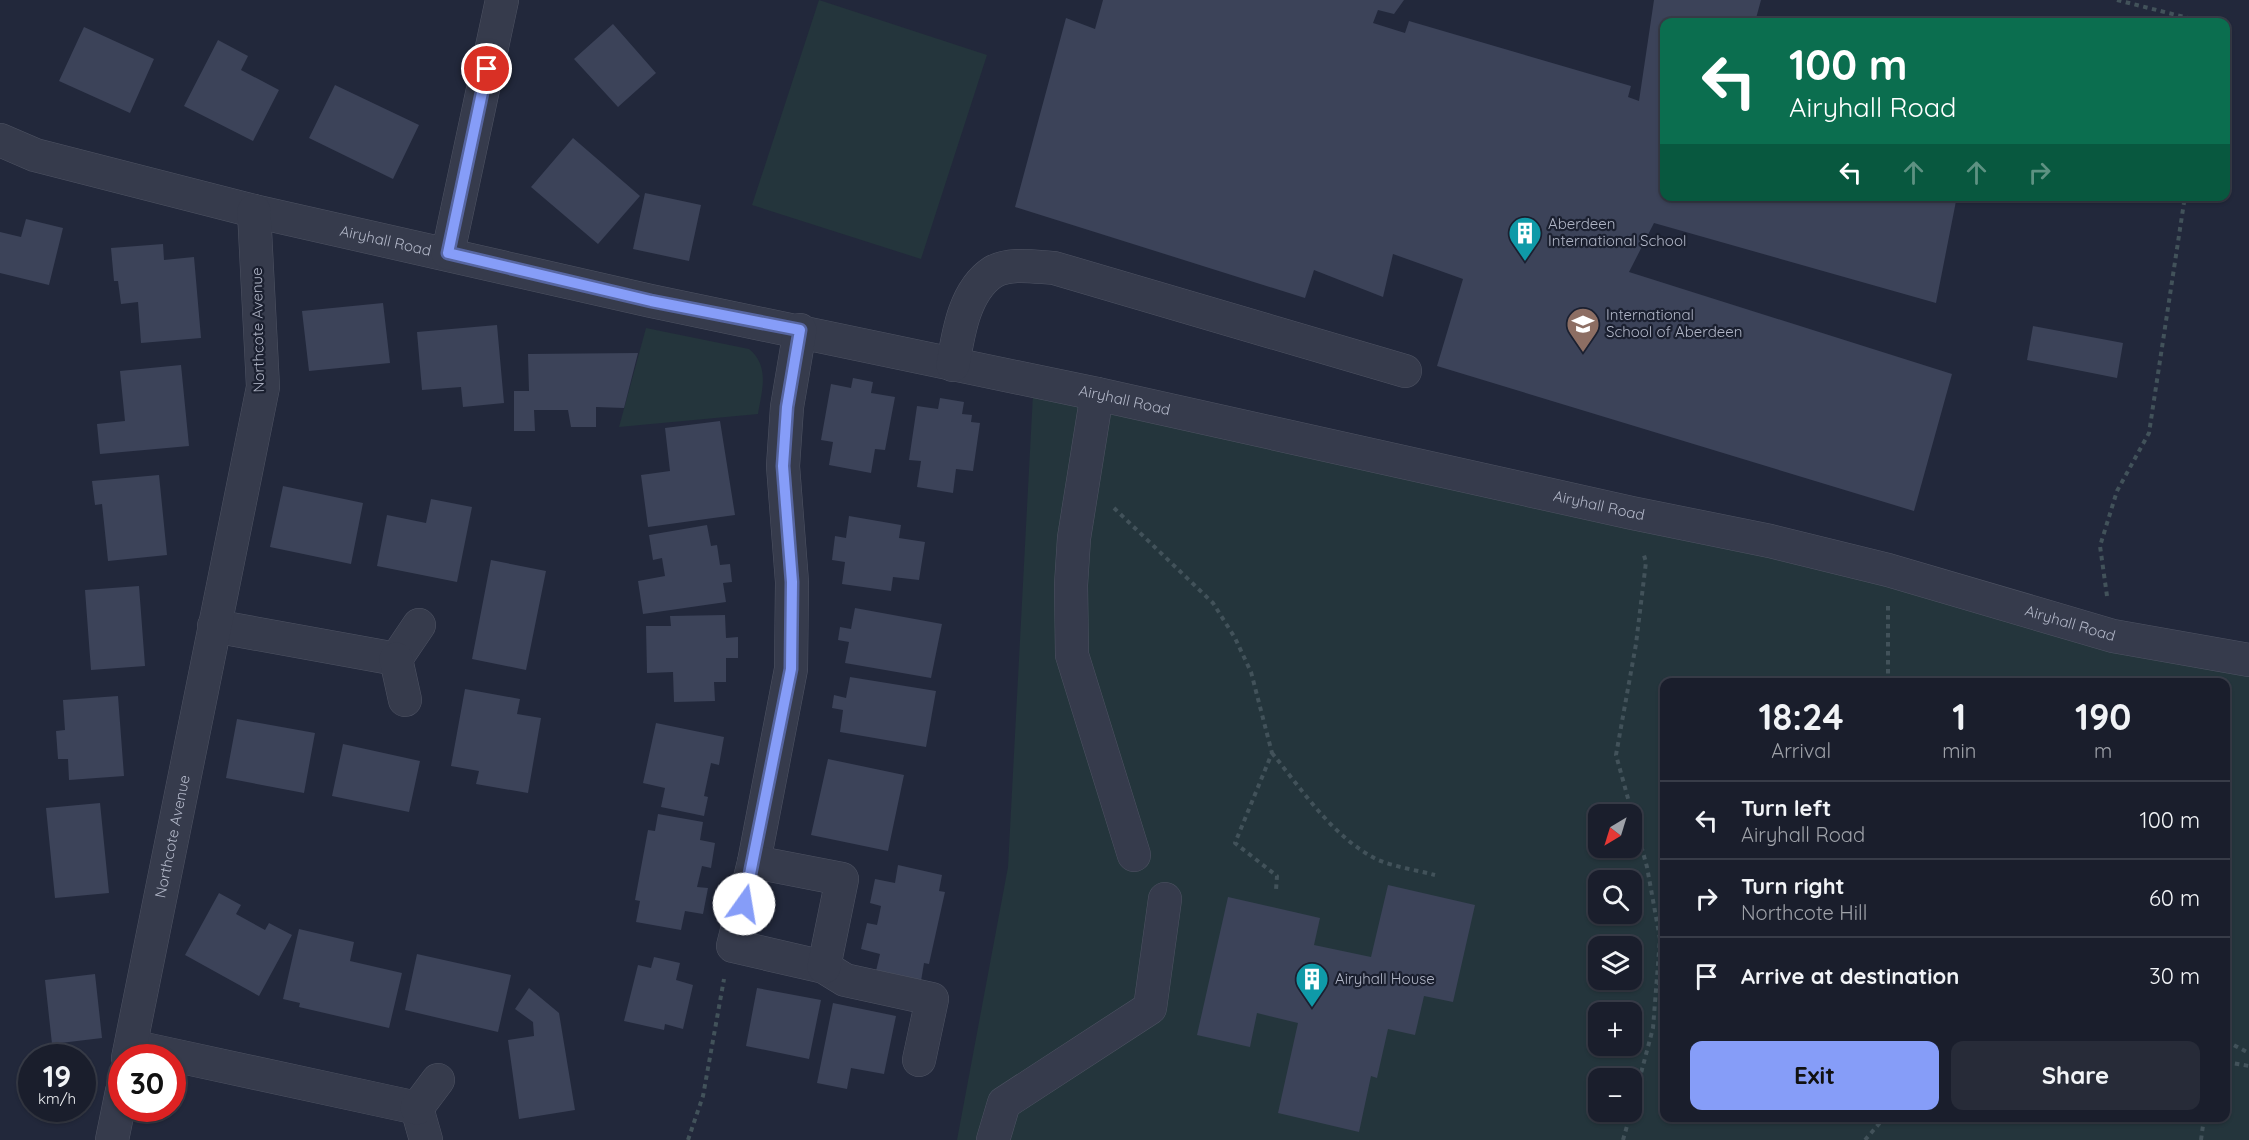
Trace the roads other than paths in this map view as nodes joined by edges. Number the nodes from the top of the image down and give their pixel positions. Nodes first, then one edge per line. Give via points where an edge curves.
1 (502, 0) edge
2 (0, 140) edge
3 (254, 211) junction
4 (448, 253) junction
5 (800, 330) junction
6 (952, 365) junction
7 (1405, 371) dead end
8 (1097, 394) junction
9 (419, 625) dead end
10 (214, 626) junction
11 (396, 658) junction
12 (2249, 660) edge
13 (405, 700) dead end
14 (1134, 855) dead end
15 (753, 862) junction
16 (1165, 900) dead end
17 (824, 966) junction
18 (131, 1044) edge
19 (919, 1060) dead end
20 (186, 1063) edge
21 (438, 1080) dead end
22 (417, 1108) junction
23 (116, 1122) edge
24 (112, 1140) edge
25 (426, 1140) edge
26 (993, 1140) edge

1 - 4 street
2 - 3 street, Airyhall Road via 35,155
3 - 4 street, Airyhall Road
3 - 10 street, Northcote Avenue via 263,387
4 - 5 street, Airyhall Road via 651,301
5 - 6 street, Airyhall Road
5 - 15 street via 787,407 783,466 792,582 791,669
6 - 7 street via 961,320 978,288 994,272 1017,266 1054,268
6 - 8 street, Airyhall Road
8 - 12 street, Airyhall Road via 1781,544 1888,570 2112,636
8 - 14 street via 1082,477 1071,585 1072,655
9 - 11 street
10 - 11 street
10 - 18 street, Northcote Avenue
11 - 13 street
15 - 17 street via 734,946
15 - 17 street via 842,879
16 - 26 street via 1150,1008 1004,1103
17 - 19 street via 845,980 932,999
20 - 22 street, Northcote Avenue
21 - 22 street
22 - 25 street
23 - 24 street

